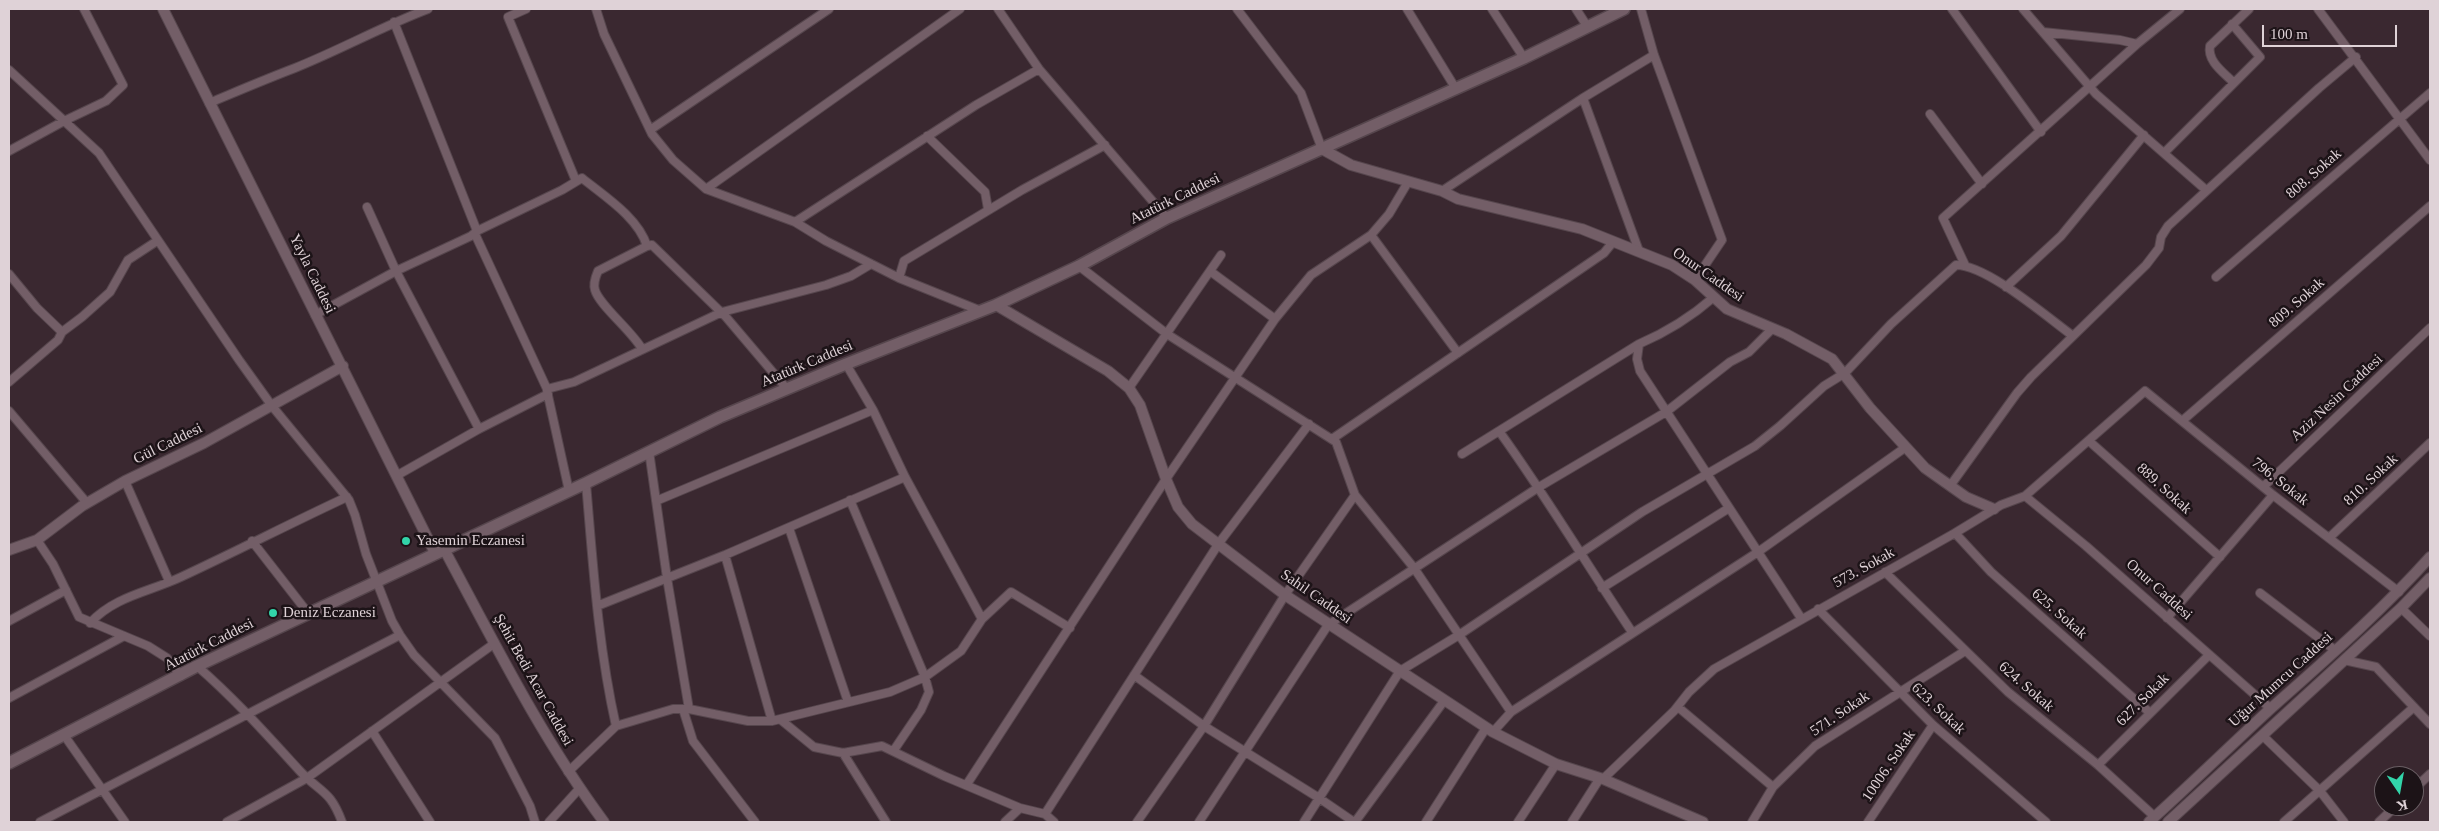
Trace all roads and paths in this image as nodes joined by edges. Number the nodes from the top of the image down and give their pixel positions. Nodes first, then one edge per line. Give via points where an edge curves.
1 (84, 9) edge
2 (163, 9) edge
3 (428, 9) edge
4 (526, 9) edge
5 (596, 9) edge
6 (829, 9) edge
7 (960, 9) edge
8 (998, 9) edge
9 (1237, 9) edge
10 (1407, 9) edge
11 (1492, 9) edge
12 (1576, 9) edge
13 (1624, 9) edge
14 (1640, 9) edge
15 (1952, 9) edge
16 (2023, 9) edge
17 (2180, 9) edge
18 (2249, 9) edge
19 (2318, 9) edge
20 (507, 13) edge
21 (394, 22) junction
22 (2232, 24) junction
23 (1587, 26) junction
24 (2043, 32) junction
25 (2137, 44) junction
26 (1654, 55) junction
27 (1524, 58) junction
28 (2356, 58) junction
29 (1039, 68) junction
30 (9, 70) edge
31 (2233, 82) junction
32 (1456, 88) junction
33 (2091, 88) junction
34 (2430, 92) edge
35 (1583, 98) junction
36 (209, 103) junction
37 (1930, 114) dead end
38 (2399, 119) junction
39 (64, 120) junction
40 (650, 130) junction
41 (2041, 132) junction
42 (2144, 135) junction
43 (927, 136) junction
44 (1105, 145) junction
45 (1322, 149) junction
46 (9, 150) edge
47 (2164, 153) junction
48 (2430, 160) edge
49 (576, 182) junction
50 (1408, 182) junction
51 (1982, 184) junction
52 (706, 188) junction
53 (2206, 190) junction
54 (1442, 191) junction
55 (2430, 206) edge
56 (367, 207) dead end
57 (988, 209) junction
58 (1167, 218) junction
59 (795, 222) junction
60 (476, 232) junction
61 (1371, 235) junction
62 (158, 241) junction
63 (1613, 242) junction
64 (647, 246) junction
65 (1640, 251) junction
66 (1221, 255) dead end
67 (871, 264) junction
68 (1965, 265) junction
69 (1079, 266) junction
70 (396, 271) junction
71 (1210, 271) junction
72 (9, 274) edge
73 (2216, 277) dead end
74 (899, 278) junction
75 (1694, 280) junction
76 (2006, 286) junction
77 (1714, 297) junction
78 (996, 305) junction
79 (981, 311) junction
80 (722, 312) junction
81 (314, 315) junction
82 (1275, 319) junction
83 (1772, 328) junction
84 (2430, 328) edge
85 (62, 332) junction
86 (1167, 334) junction
87 (2073, 336) junction
88 (1639, 344) junction
89 (642, 348) junction
90 (1458, 353) junction
91 (846, 364) junction
92 (343, 366) junction
93 (1844, 373) junction
94 (1236, 379) junction
95 (9, 382) edge
96 (1129, 388) junction
97 (787, 389) junction
98 (547, 391) junction
99 (2146, 391) joint
100 (272, 406) junction
101 (873, 410) junction
102 (9, 411) edge
103 (1666, 412) junction
104 (2182, 421) junction
105 (1308, 424) junction
106 (479, 429) junction
107 (1500, 431) junction
108 (1332, 440) junction
109 (2089, 441) junction
110 (2430, 443) edge
111 (1906, 447) junction
112 (649, 451) junction
113 (1462, 454) dead end
114 (1706, 473) junction
115 (396, 476) junction
116 (905, 477) junction
117 (1166, 479) junction
118 (125, 481) junction
119 (586, 483) junction
120 (1950, 486) junction
121 (1539, 487) junction
122 (2263, 487) junction
123 (569, 491) junction
124 (1354, 495) junction
125 (2273, 495) junction
126 (2025, 496) junction
127 (347, 497) junction
128 (850, 500) junction
129 (656, 501) junction
130 (87, 503) junction
131 (1729, 508) junction
132 (1994, 509) junction
133 (790, 528) junction
134 (1955, 533) junction
135 (2330, 538) junction
136 (37, 540) junction
137 (252, 541) junction
138 (1219, 543) junction
139 (9, 550) edge
140 (440, 551) junction
141 (1758, 552) junction
142 (725, 554) junction
143 (1580, 555) junction
144 (2220, 557) junction
145 (2430, 557) edge
146 (1414, 568) junction
147 (1886, 572) junction
148 (666, 578) junction
149 (2430, 578) edge
150 (376, 580) junction
151 (169, 581) junction
152 (1602, 588) junction
153 (66, 590) junction
154 (2399, 592) junction
155 (2260, 593) dead end
156 (1285, 595) junction
157 (597, 606) junction
158 (2401, 608) junction
159 (1818, 609) junction
160 (308, 613) junction
161 (1802, 618) junction
162 (2167, 618) junction
163 (982, 619) junction
164 (9, 621) edge
165 (90, 623) junction
166 (1328, 625) junction
167 (1070, 628) junction
168 (1632, 632) junction
169 (400, 635) junction
170 (1459, 635) junction
171 (124, 636) junction
172 (2430, 636) edge
173 (495, 643) junction
174 (1964, 651) junction
175 (2336, 651) junction
176 (2209, 655) junction
177 (2344, 660) junction
178 (197, 666) junction
179 (1400, 671) junction
180 (1134, 675) junction
181 (181, 676) junction
182 (925, 677) junction
183 (441, 682) junction
184 (1899, 692) junction
185 (9, 698) edge
186 (1444, 701) junction
187 (848, 702) junction
188 (1678, 707) junction
189 (2414, 707) junction
190 (686, 709) junction
191 (2271, 709) junction
192 (1511, 712) junction
193 (2150, 712) junction
194 (247, 713) junction
195 (772, 720) junction
196 (781, 720) junction
197 (2430, 724) edge
198 (1933, 725) junction
199 (616, 726) junction
200 (1204, 726) junction
201 (1489, 730) junction
202 (372, 731) junction
203 (64, 735) junction
204 (2262, 735) junction
205 (894, 750) junction
206 (1245, 751) junction
207 (843, 753) junction
208 (9, 763) edge
209 (1556, 764) junction
210 (2098, 765) junction
211 (568, 772) junction
212 (307, 778) junction
213 (1601, 778) junction
214 (967, 784) junction
215 (1773, 787) junction
216 (103, 789) junction
217 (579, 789) junction
218 (2320, 791) junction
219 (1319, 798) junction
220 (1020, 808) junction
221 (1045, 814) junction
222 (2152, 819) edge
223 (40, 822) edge
224 (125, 822) edge
225 (227, 822) edge
226 (342, 822) edge
227 (430, 822) edge
228 (535, 822) edge
229 (549, 822) edge
230 (604, 822) edge
231 (755, 822) edge
232 (886, 822) edge
233 (1005, 822) edge
234 (1054, 822) edge
235 (1137, 822) edge
236 (1199, 822) edge
237 (1304, 822) edge
238 (1354, 822) edge
239 (1426, 822) edge
240 (1518, 822) edge
241 (1572, 822) edge
242 (1702, 822) edge
243 (1752, 822) edge
244 (1868, 822) edge
245 (2046, 822) edge
246 (2168, 822) edge
247 (2284, 822) edge
248 (2344, 822) edge

1 - 39 street via 123,85 106,101
2 - 36 street, Yayla Caddesi
3 - 21 street
4 - 20 street
5 - 40 street via 604,34
6 - 40 street
7 - 52 street
8 - 29 street
9 - 45 street via 1300,93
10 - 32 street
11 - 27 street
12 - 23 street
13 - 23 main road, Atatürk Caddesi
14 - 26 street
15 - 41 street
16 - 24 street
17 - 25 street
18 - 22 street
19 - 28 street
20 - 49 street
21 - 36 street
21 - 60 street
22 - 31 street via 2210,46 2209,53
22 - 31 street via 2260,57
23 - 27 main road, Atatürk Caddesi
24 - 25 street
24 - 33 street
25 - 33 street
26 - 35 street
26 - 75 street via 1722,240
27 - 32 main road, Atatürk Caddesi
28 - 38 street
28 - 53 street via 2318,88
29 - 43 street
29 - 44 street
30 - 39 street
31 - 47 street
32 - 45 main road, Atatürk Caddesi
33 - 41 street
33 - 42 street
34 - 38 street, 808. Sokak
35 - 54 street
35 - 65 street
36 - 81 street, Yayla Caddesi
37 - 51 street
38 - 48 street
38 - 73 street, 808. Sokak
39 - 46 street
39 - 62 street via 99,153
40 - 52 street via 673,160
41 - 51 street
42 - 47 street
42 - 76 street via 2061,236
43 - 57 street via 985,192
43 - 59 street
44 - 57 street
44 - 58 street
45 - 50 street, Onur Caddesi via 1351,165
45 - 58 main road, Atatürk Caddesi
47 - 53 street
49 - 60 street
49 - 64 street via 582,178 617,207
50 - 54 street, Onur Caddesi
50 - 61 street via 1389,214
51 - 68 street via 1944,218
52 - 59 street
53 - 87 street via 2168,226 2159,248 2146,265
54 - 63 street, Onur Caddesi via 1458,199 1582,229
55 - 104 street, 809. Sokak
56 - 70 street
57 - 74 street via 904,261
58 - 69 main road, Atatürk Caddesi
59 - 67 street
60 - 70 street
60 - 98 street
61 - 82 street via 1311,275
61 - 90 street
62 - 85 street via 128,260 110,292
62 - 100 street
63 - 65 street, Onur Caddesi
63 - 90 street via 1604,253
64 - 80 street via 654,246
64 - 89 street via 598,272 594,282 596,294
65 - 75 street, Onur Caddesi via 1672,265
66 - 71 street
67 - 74 street
67 - 80 street via 826,285
68 - 76 street
68 - 93 street via 1956,266 1891,324
69 - 78 main road, Atatürk Caddesi
69 - 86 street
70 - 81 street
70 - 106 street
71 - 82 street
71 - 86 street
72 - 85 street
74 - 79 street
75 - 77 street, Onur Caddesi
76 - 87 street
77 - 83 street, Onur Caddesi via 1728,309
77 - 88 street via 1693,315
78 - 79 main road, Atatürk Caddesi
78 - 96 street, Sahil Caddesi
79 - 91 main road, Atatürk Caddesi
80 - 89 street
80 - 97 street
81 - 92 street, Yayla Caddesi
82 - 94 street
83 - 93 street, Onur Caddesi via 1832,359
83 - 103 street via 1749,352 1730,362
84 - 122 street, Aziz Nesin Caddesi
85 - 95 street via 58,340
86 - 94 street
86 - 96 street
87 - 120 street via 2017,393
88 - 103 street via 1637,359 1640,371
88 - 107 street
89 - 98 street via 574,382
90 - 108 street
91 - 97 main road, Atatürk Caddesi
91 - 101 street
92 - 100 street, Gül Caddesi
92 - 115 street, Yayla Caddesi
93 - 111 street, Onur Caddesi via 1870,408
93 - 114 street via 1824,386 1755,446
94 - 105 street
94 - 117 street
96 - 117 street, Sahil Caddesi via 1140,405
97 - 112 main road, Atatürk Caddesi
98 - 106 street
98 - 123 street
99 - 104 street, 796. Sokak
99 - 109 street, 573. Sokak
100 - 118 street, Gül Caddesi
100 - 127 street
101 - 116 street
101 - 129 street
102 - 130 street
103 - 114 street
103 - 121 street
104 - 122 street, 796. Sokak
105 - 108 street
105 - 138 street
106 - 115 street
107 - 113 street
107 - 121 street
108 - 124 street via 1336,442
109 - 126 street, 573. Sokak
109 - 144 street, 889. Sokak
110 - 135 street, 810. Sokak
111 - 120 street, Onur Caddesi via 1925,468
111 - 141 street
112 - 119 main road, Atatürk Caddesi
112 - 129 street
114 - 131 street
114 - 143 street
115 - 140 street, Yayla Caddesi
116 - 128 street
116 - 163 street
117 - 138 street, Sahil Caddesi via 1178,507 1192,524
117 - 167 street
118 - 130 street, Gül Caddesi
118 - 151 street
119 - 123 main road, Atatürk Caddesi
119 - 157 street
120 - 132 street, Onur Caddesi
121 - 143 street
121 - 146 street
122 - 125 street, 796. Sokak
123 - 140 main road, Atatürk Caddesi
124 - 146 street
124 - 156 street
125 - 135 street, 796. Sokak
125 - 144 street
126 - 132 street, 573. Sokak
126 - 162 street, Onur Caddesi
127 - 137 street
127 - 150 street
128 - 133 street
128 - 182 street
129 - 148 street
130 - 136 street, Gül Caddesi
131 - 141 street
131 - 152 street
132 - 134 street, 573. Sokak
133 - 142 street
133 - 187 street
134 - 147 street, 573. Sokak
134 - 193 street, 625. Sokak via 1991,572
135 - 154 street, 796. Sokak
136 - 139 street, Gül Caddesi
136 - 153 street
137 - 151 street
137 - 160 street
138 - 156 street, Sahil Caddesi
138 - 180 street
140 - 150 main road, Atatürk Caddesi
140 - 173 street, Şehit Bedi Acar Caddesi
141 - 161 street
141 - 168 street
142 - 148 street
142 - 195 street
143 - 152 street
143 - 170 street
144 - 162 street
145 - 154 street, Uğur Mumcu Caddesi
146 - 166 street
146 - 170 street
147 - 159 street, 573. Sokak
147 - 174 street, 624. Sokak
148 - 157 street
148 - 190 street
149 - 158 street, Uğur Mumcu Caddesi
150 - 160 main road, Atatürk Caddesi
150 - 169 street
151 - 165 street via 102,610
152 - 168 street
153 - 164 street
153 - 165 street via 79,617
154 - 175 street, Uğur Mumcu Caddesi
155 - 175 street
156 - 166 street, Sahil Caddesi
156 - 200 street
157 - 199 street via 607,688
158 - 172 street
158 - 177 street, Uğur Mumcu Caddesi
159 - 161 street, 573. Sokak
159 - 184 street, 623. Sokak
160 - 178 main road, Atatürk Caddesi
161 - 188 street, 573. Sokak via 1714,669
162 - 176 street, Onur Caddesi
163 - 167 street via 1011,592
163 - 182 street via 962,651
165 - 171 street
166 - 179 street, Sahil Caddesi
166 - 206 street
167 - 214 street
168 - 192 street
169 - 183 street via 414,655
169 - 194 street
170 - 179 street
170 - 192 street
171 - 181 street via 167,658
171 - 185 street
173 - 183 street
173 - 211 street, Şehit Bedi Acar Caddesi
174 - 184 street, 571. Sokak
174 - 210 street, 624. Sokak via 2008,692
175 - 191 street, Uğur Mumcu Caddesi
176 - 191 street, Onur Caddesi
176 - 193 street, 627. Sokak
177 - 189 street via 2376,667
177 - 204 street, Uğur Mumcu Caddesi
178 - 181 main road, Atatürk Caddesi
178 - 194 street
179 - 186 street, Sahil Caddesi
179 - 219 street
180 - 200 street
180 - 221 street
181 - 203 main road, Atatürk Caddesi
182 - 187 street via 890,692
182 - 205 street via 929,692 922,710
183 - 202 street
183 - 228 street via 495,738
184 - 198 street, 623. Sokak
184 - 215 street, 571. Sokak via 1815,746
186 - 201 street, Sahil Caddesi
186 - 238 street
187 - 196 street
188 - 213 street, 573. Sokak
188 - 215 street
189 - 197 street
189 - 218 street
190 - 195 street via 748,721
190 - 199 street via 673,709
190 - 231 street via 692,741
191 - 222 street, Uğur Mumcu Caddesi
192 - 201 street
193 - 210 street, 627. Sokak
194 - 212 street
194 - 216 street
195 - 196 street
196 - 207 street via 814,747
198 - 244 street, 10006. Sokak
198 - 245 street, 623. Sokak
199 - 211 street
200 - 206 street
200 - 235 street
201 - 209 street, Sahil Caddesi
201 - 239 street
202 - 212 street
202 - 227 street
203 - 208 main road, Atatürk Caddesi
203 - 216 street
204 - 218 street
204 - 246 street, Uğur Mumcu Caddesi
205 - 207 street via 882,746
205 - 214 street
206 - 219 street
206 - 236 street
207 - 232 street
209 - 213 street, Sahil Caddesi
209 - 240 street
210 - 222 street, 624. Sokak
211 - 217 street, Şehit Bedi Acar Caddesi
212 - 225 street
212 - 226 street via 322,788 335,803
213 - 241 street, 573. Sokak
213 - 242 street, Sahil Caddesi
214 - 220 street
215 - 243 street, 571. Sokak
216 - 223 street
216 - 224 street
217 - 229 street
217 - 230 street, Şehit Bedi Acar Caddesi
218 - 247 street
218 - 248 street
219 - 237 street
219 - 238 street
220 - 221 street
220 - 233 street
221 - 234 street

